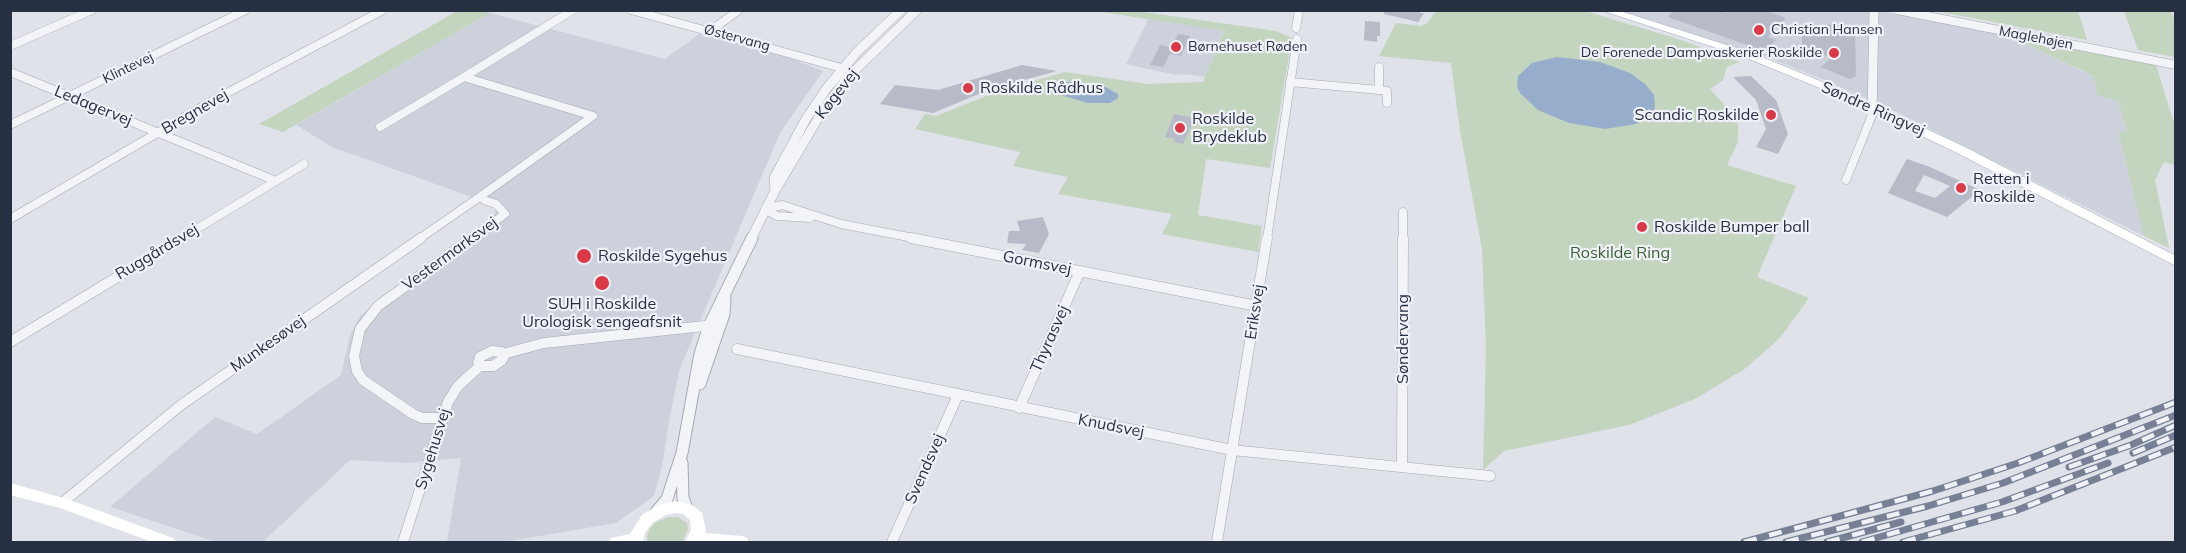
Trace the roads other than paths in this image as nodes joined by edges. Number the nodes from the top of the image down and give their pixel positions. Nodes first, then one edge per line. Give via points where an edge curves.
1 (92, 10) edge
2 (246, 10) edge
3 (383, 10) edge
4 (573, 10) edge
5 (631, 10) edge
6 (739, 10) edge
7 (901, 10) edge
8 (917, 10) edge
9 (1299, 10) edge
10 (1605, 10) edge
11 (1874, 10) edge
12 (1897, 10) edge
13 (1296, 28) dead end
14 (710, 31) junction
15 (1297, 39) dead end
16 (10, 46) edge
17 (2175, 66) edge
18 (851, 67) junction
19 (1379, 67) dead end
20 (10, 72) edge
21 (464, 77) junction
22 (1290, 82) junction
23 (1379, 90) junction
24 (70, 96) junction
25 (1387, 104) dead end
26 (1873, 112) junction
27 (10, 125) edge
28 (380, 127) dead end
29 (158, 133) junction
30 (303, 164) dead end
31 (1846, 180) dead end
32 (276, 181) junction
33 (481, 196) junction
34 (765, 209) junction
35 (1403, 212) dead end
36 (10, 219) edge
37 (2175, 262) edge
38 (1080, 271) junction
39 (1257, 306) junction
40 (715, 325) junction
41 (10, 342) edge
42 (737, 349) dead end
43 (503, 354) junction
44 (480, 366) junction
45 (958, 394) junction
46 (1019, 408) junction
47 (443, 418) junction
48 (1232, 450) junction
49 (682, 453) junction
50 (1402, 467) junction
51 (1490, 476) dead end
52 (10, 489) edge
53 (62, 503) junction
54 (687, 510) junction
55 (656, 512) junction
56 (694, 540) edge
57 (636, 541) edge
58 (168, 543) edge
59 (403, 543) edge
60 (616, 543) edge
61 (742, 543) edge
62 (892, 543) edge
63 (1217, 543) edge

1 - 16 street
2 - 24 street, Klintevej
3 - 29 street, Bregnevej
4 - 21 street
5 - 14 street, Østervang
6 - 14 street
7 - 18 street, Køgevej
8 - 18 street, Køgevej
9 - 13 street
10 - 26 main road, Søndre Ringvej via 1779,68
11 - 26 street
12 - 17 street, Maglehøjen
14 - 18 street, Østervang
15 - 22 street, Eriksvej
18 - 34 street, Køgevej
19 - 23 street
20 - 24 street, Ledagervej
21 - 28 street
21 - 33 street, Vestermarksvej via 593,116
22 - 23 street
22 - 39 street, Eriksvej
23 - 25 street via 1387,91
24 - 27 street, Klintevej
24 - 29 street, Ledagervej
26 - 31 street
26 - 37 main road, Søndre Ringvej
29 - 32 street, Ledagervej
29 - 36 street, Bregnevej
30 - 32 street, Ruggårdsvej
32 - 41 street, Ruggårdsvej
33 - 47 street, Vestermarksvej via 505,214 378,306 360,329 354,356 363,380 413,414
33 - 53 street, Munkesøvej via 181,405
34 - 38 street, Gormsvej via 777,216 818,219
34 - 40 street, Køgevej via 725,295 724,314
35 - 50 street, Søndervang
38 - 39 street, Gormsvej
38 - 46 street, Thyrasvej
39 - 48 street, Eriksvej
40 - 43 street via 544,343
40 - 49 street, Køgevej
42 - 45 street, Knudsvej
43 - 44 street via 497,364
43 - 44 street via 496,350 485,353 478,360
44 - 47 street, Sygehusvej via 452,393
45 - 46 street, Knudsvej
45 - 62 street, Svendsvej
46 - 48 street, Knudsvej
47 - 59 street, Sygehusvej
48 - 50 street, Knudsvej
48 - 63 street, Eriksvej
49 - 54 street, Køgevej via 682,498
49 - 55 street, Køgevej via 667,499
50 - 51 street, Knudsvej
52 - 53 main road
53 - 58 main road
54 - 55 main road via 675,507
54 - 56 main road via 699,521
55 - 57 main road via 643,523
56 - 61 main road
57 - 60 main road

